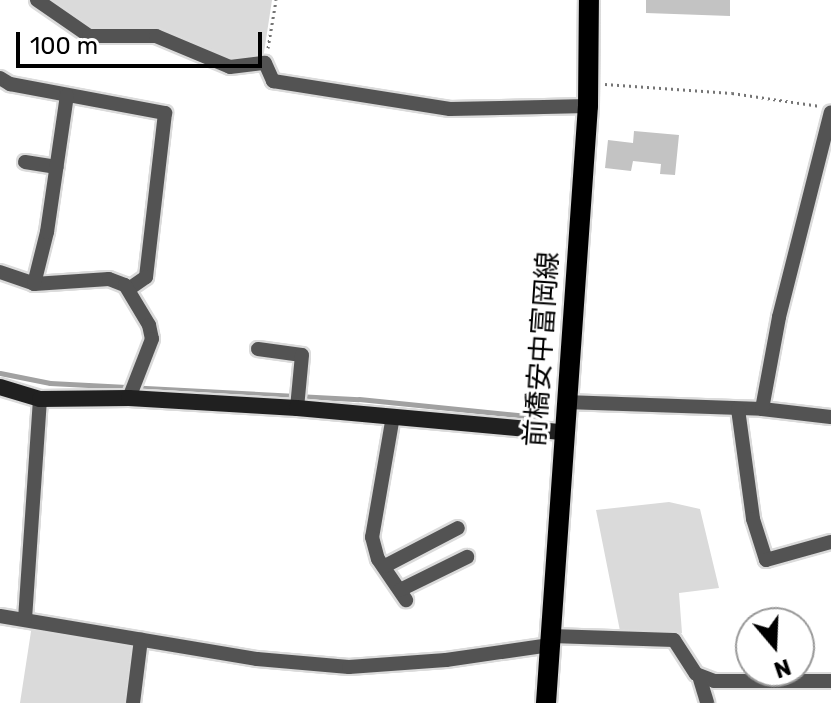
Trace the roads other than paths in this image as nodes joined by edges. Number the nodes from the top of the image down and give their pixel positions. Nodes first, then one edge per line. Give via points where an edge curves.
1 (37, 0) edge
2 (589, 0) edge
3 (0, 78) edge
4 (67, 95) junction
5 (588, 106) junction
6 (830, 112) edge
7 (25, 162) dead end
8 (57, 167) junction
9 (0, 272) edge
10 (34, 284) junction
11 (129, 289) junction
12 (258, 349) dead end
13 (0, 387) edge
14 (129, 398) junction
15 (40, 399) junction
16 (565, 402) junction
17 (297, 408) junction
18 (738, 409) junction
19 (762, 409) junction
20 (393, 416) junction
21 (831, 418) edge
22 (562, 432) junction
23 (458, 528) dead end
24 (831, 542) edge
25 (467, 557) dead end
26 (385, 566) junction
27 (0, 616) edge
28 (25, 619) junction
29 (141, 639) junction
30 (551, 641) junction
31 (699, 676) junction
32 (831, 681) edge
33 (133, 703) edge
34 (546, 703) edge
35 (707, 703) edge

1 - 5 street via 89,36 156,36 230,67 265,63 273,81 450,109
2 - 5 main road, 前橋安中富岡線
3 - 4 street
4 - 8 street
4 - 11 street via 165,113 146,277
5 - 16 main road, 前橋安中富岡線
6 - 19 street
7 - 8 street
8 - 10 street
9 - 10 street
10 - 11 street via 109,279
11 - 14 street via 152,339
12 - 17 street via 302,355
13 - 15 street
14 - 15 street
14 - 17 street
15 - 28 street
16 - 18 street
16 - 22 main road, 前橋安中富岡線
17 - 20 street
18 - 19 street
18 - 24 street via 753,519 766,560
19 - 21 street
20 - 22 street
20 - 26 street via 372,537
22 - 30 main road, 前橋安中富岡線
23 - 26 street
25 - 26 street via 403,595
27 - 28 street
28 - 29 street
29 - 30 street via 257,659 349,667 446,660
29 - 33 street
30 - 31 street via 674,640
30 - 34 main road, 前橋安中富岡線
31 - 32 street via 714,681
31 - 35 street

